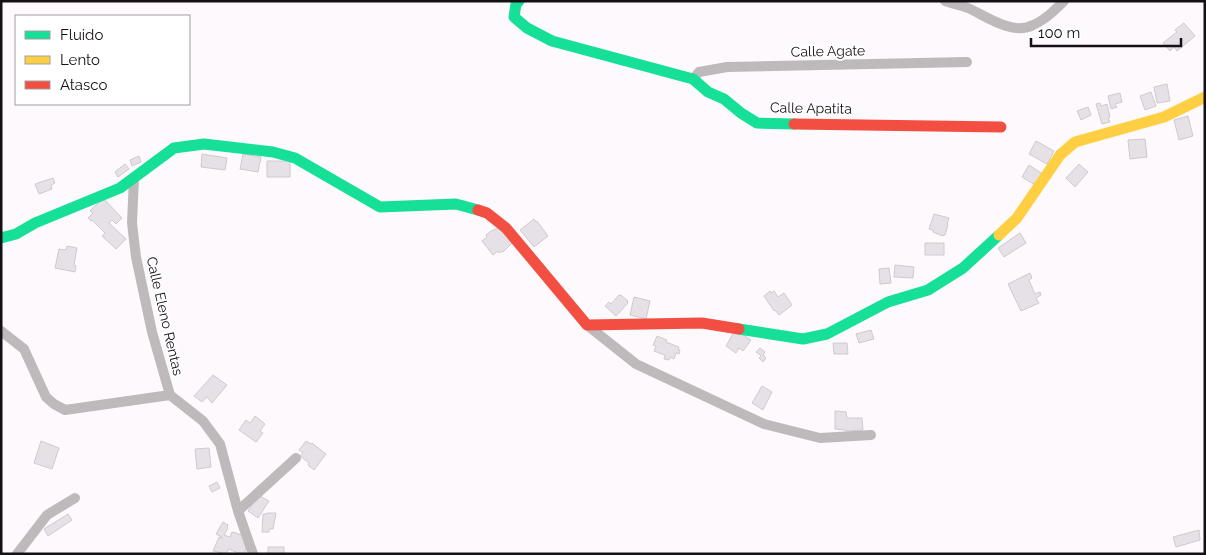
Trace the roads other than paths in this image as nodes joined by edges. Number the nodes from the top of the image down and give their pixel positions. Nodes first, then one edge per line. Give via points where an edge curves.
1 (519, 1) edge
2 (945, 1) edge
3 (1064, 1) edge
4 (968, 4) edge
5 (967, 62) dead end
6 (693, 79) junction
7 (1205, 97) edge
8 (1001, 127) dead end
9 (134, 178) junction
10 (1, 238) edge
11 (587, 326) junction
12 (1, 331) edge
13 (170, 395) junction
14 (870, 435) dead end
15 (296, 458) dead end
16 (75, 498) dead end
17 (238, 511) junction
18 (17, 554) edge
19 (253, 554) edge

1 - 6 street, Calle Apatita via 514,18 552,41
2 - 4 street
3 - 4 street via 1032,26 1019,29 1007,26
5 - 6 street, Calle Agate via 727,67 698,72
6 - 8 street, Calle Apatita via 757,123
7 - 11 street via 1164,117 1075,142 1060,155 1017,218 963,268 928,290 888,302 827,334 804,339 702,323
9 - 10 street via 120,188
9 - 11 street via 174,148 204,144 273,152 295,158 380,207 456,204 487,213 506,228
9 - 13 street, Calle Eleno Rentas via 132,223 136,257
11 - 14 street via 636,364 764,424 820,438
12 - 13 street via 24,349 46,397 65,410
13 - 17 street, Calle Eleno Rentas via 203,422 220,444
15 - 17 street
16 - 18 street via 47,515
17 - 19 street, Calle Eleno Rentas

